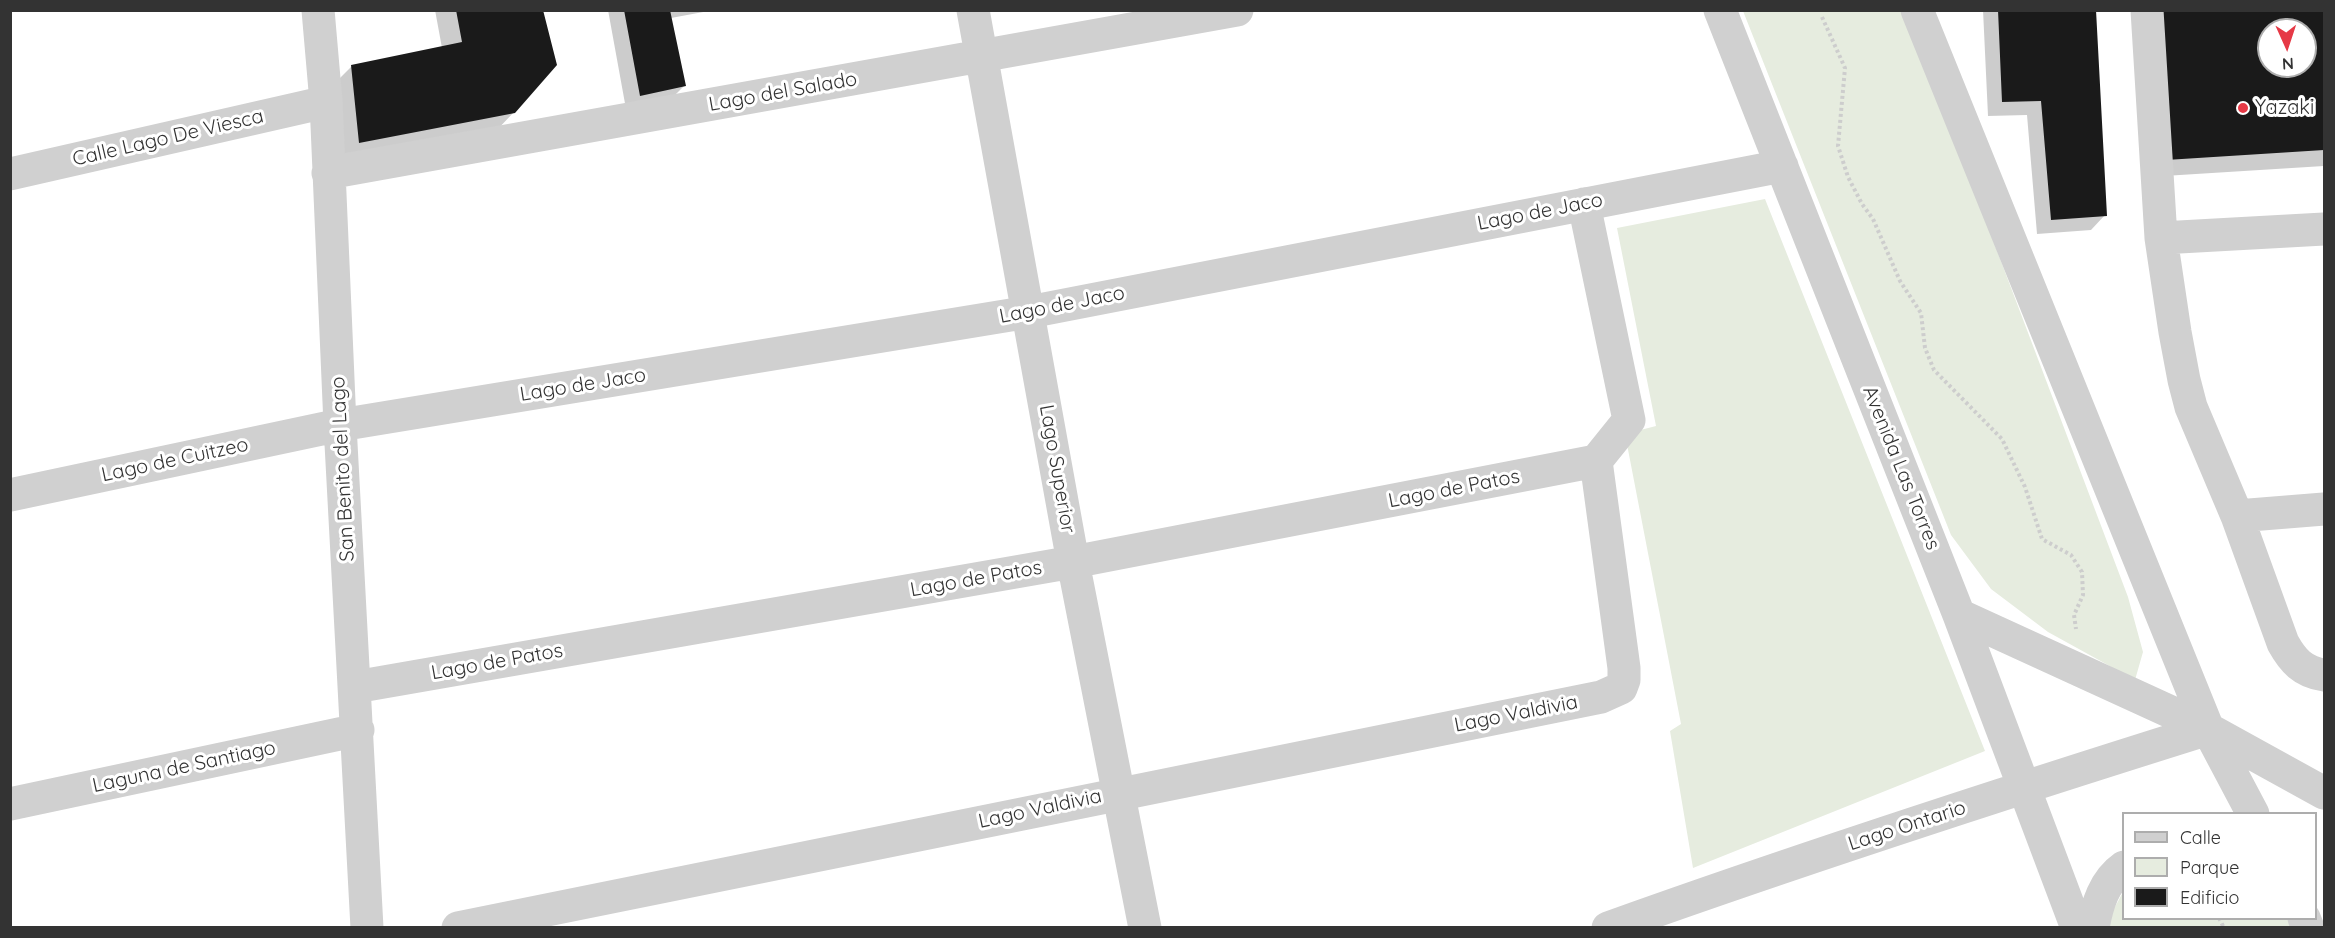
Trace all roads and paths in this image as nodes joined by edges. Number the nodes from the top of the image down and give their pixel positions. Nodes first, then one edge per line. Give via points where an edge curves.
1 (318, 10) edge
2 (972, 10) edge
3 (1237, 10) edge
4 (1720, 10) edge
5 (1917, 10) edge
6 (2147, 10) edge
7 (1822, 17) dead end
8 (981, 57) junction
9 (326, 102) junction
10 (1782, 166) junction
11 (328, 173) junction
12 (10, 174) edge
13 (1584, 204) junction
14 (2325, 229) edge
15 (2161, 238) junction
16 (1029, 312) junction
17 (340, 425) junction
18 (1596, 461) junction
19 (10, 495) edge
20 (2325, 509) edge
21 (2237, 516) junction
22 (1073, 562) junction
23 (1959, 615) junction
24 (2085, 674) junction
25 (2325, 675) edge
26 (355, 687) junction
27 (2208, 729) junction
28 (358, 730) junction
29 (2024, 787) junction
30 (1118, 793) junction
31 (2325, 793) edge
32 (10, 804) edge
33 (2252, 812) edge
34 (2122, 868) edge
35 (367, 927) edge
36 (458, 927) edge
37 (1145, 927) edge
38 (1608, 927) edge
39 (2077, 927) edge
40 (2092, 927) edge

1 - 9 street, San Benito del Lago
2 - 8 street, Lago Superior
3 - 8 street, Lago del Salado
4 - 10 street, Avenida Las Torres
5 - 27 street
6 - 15 street
7 - 24 path via 1845,68 1839,146 1848,177 1873,219 1900,281 1921,313 1925,348 1934,370 2002,439 2025,487 2042,539 2071,555 2082,572 2083,595 2074,615
8 - 11 street, Lago del Salado
8 - 16 street, Lago Superior
9 - 11 street, San Benito del Lago
9 - 12 street, Calle Lago De Viesca
10 - 13 street, Lago de Jaco
10 - 23 street, Avenida Las Torres
11 - 17 street, San Benito del Lago
13 - 16 street, Lago de Jaco
13 - 18 street via 1629,420
14 - 15 street
15 - 21 street via 2191,407
16 - 17 street, Lago de Jaco
16 - 22 street, Lago Superior
17 - 19 street, Lago de Cuitzeo
17 - 26 street, San Benito del Lago
18 - 22 street, Lago de Patos
18 - 30 street, Lago Valdivia via 1624,669 1621,688 1601,697
20 - 21 street
21 - 25 street via 2283,643 2293,660 2311,673
22 - 26 street, Lago de Patos
22 - 30 street, Lago Superior
23 - 24 street
23 - 29 street, Avenida Las Torres
24 - 27 street
26 - 28 street, San Benito del Lago
27 - 29 street, Lago Ontario
27 - 31 street
27 - 33 street
28 - 32 street, Laguna de Santiago
28 - 35 street, San Benito del Lago
29 - 38 street, Lago Ontario
29 - 39 street, Avenida Las Torres
30 - 36 street, Lago Valdivia
30 - 37 street, Lago Superior
34 - 40 street via 2115,873 2097,904

